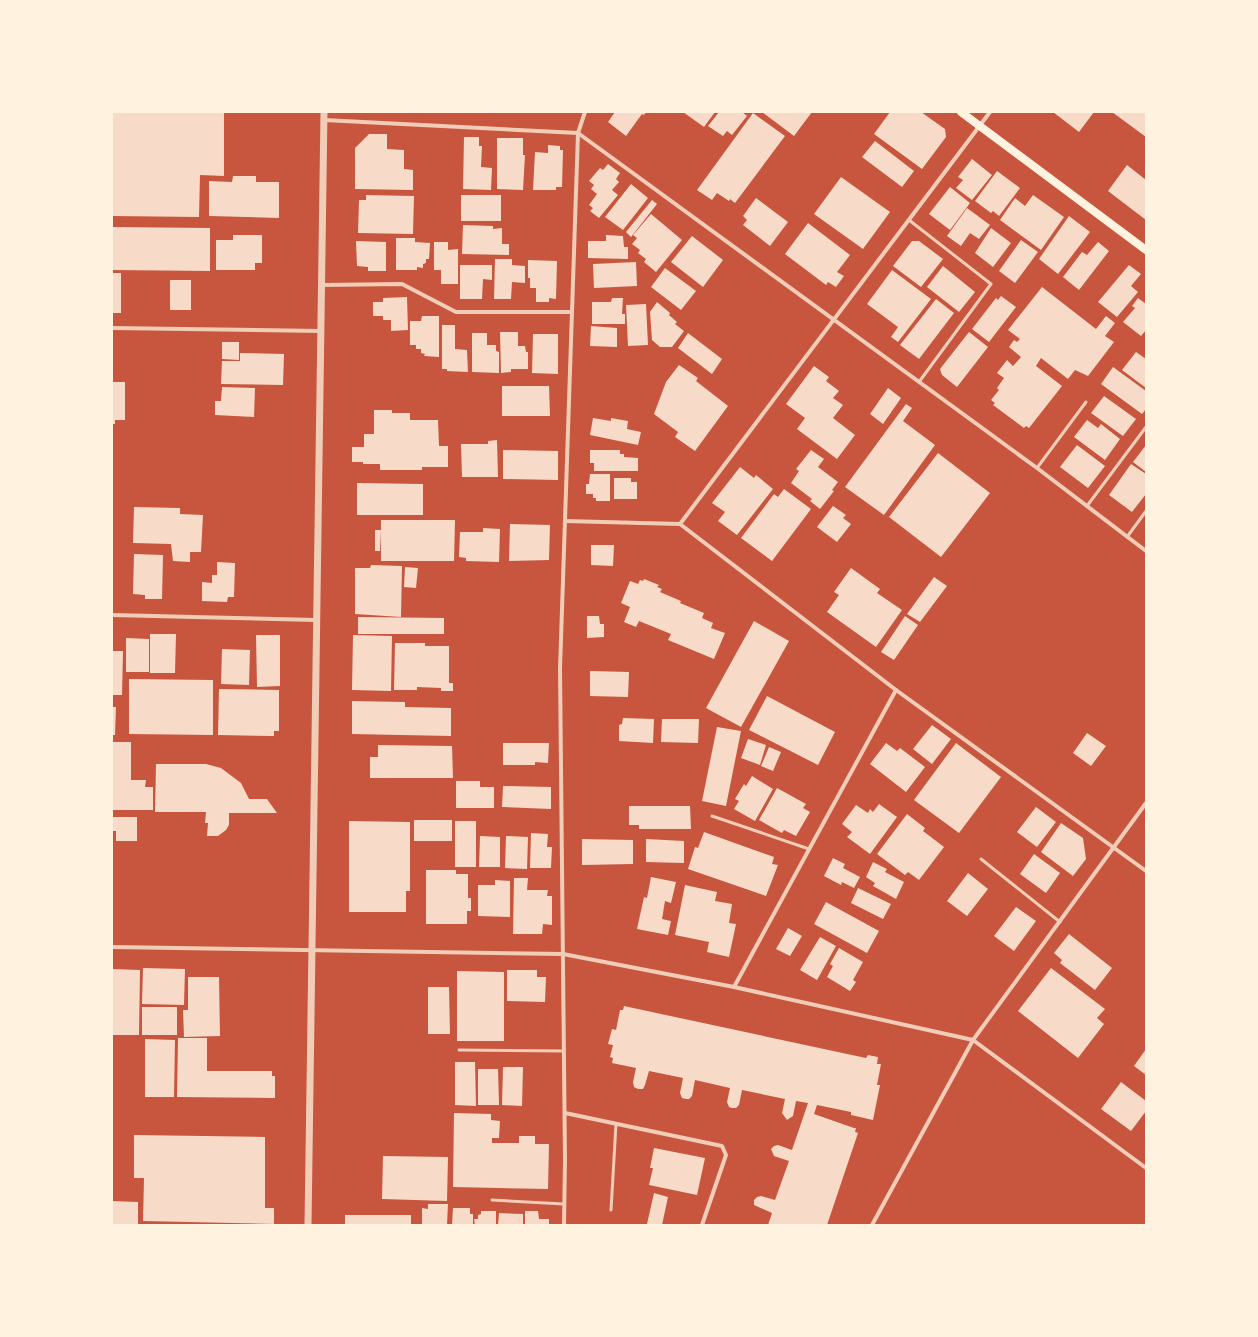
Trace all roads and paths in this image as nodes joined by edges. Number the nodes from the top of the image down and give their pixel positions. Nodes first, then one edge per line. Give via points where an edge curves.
1 (324, 112) edge
2 (585, 112) edge
3 (962, 112) edge
4 (990, 112) edge
5 (324, 120) junction
6 (980, 126) junction
7 (578, 133) junction
8 (909, 220) junction
9 (1146, 250) edge
10 (322, 284) junction
11 (572, 312) junction
12 (833, 319) junction
13 (112, 328) edge
14 (321, 331) junction
15 (919, 382) junction
16 (1086, 402) dead end
17 (1146, 427) edge
18 (1038, 468) junction
19 (1087, 506) junction
20 (1146, 511) edge
21 (565, 521) junction
22 (680, 524) junction
23 (1127, 537) junction
24 (1146, 551) edge
25 (112, 615) edge
26 (316, 620) junction
27 (896, 690) junction
28 (1146, 803) edge
29 (712, 816) dead end
30 (1114, 847) junction
31 (809, 849) junction
32 (981, 860) dead end
33 (1146, 871) edge
34 (1060, 922) junction
35 (112, 947) edge
36 (312, 950) junction
37 (563, 954) junction
38 (734, 987) junction
39 (974, 1040) junction
40 (459, 1050) dead end
41 (564, 1051) junction
42 (565, 1113) junction
43 (616, 1124) junction
44 (1146, 1168) edge
45 (492, 1200) dead end
46 (564, 1204) junction
47 (611, 1210) dead end
48 (308, 1225) edge
49 (564, 1225) edge
50 (702, 1225) edge
51 (872, 1225) edge

1 - 5 street
2 - 7 street
3 - 6 main road
4 - 6 street
5 - 7 street
5 - 10 street
6 - 8 street
6 - 9 main road
7 - 11 street
7 - 12 street
8 - 12 street
8 - 15 lane via 991,284
10 - 11 street via 402,284 456,312
10 - 14 street
11 - 21 street
12 - 15 street
12 - 22 street
13 - 14 street
14 - 26 street
15 - 18 street
16 - 18 lane
17 - 19 lane
18 - 19 street
19 - 23 street
20 - 23 lane
21 - 22 street
21 - 37 street via 560,669
22 - 27 street
23 - 24 street
25 - 26 street
26 - 36 street
27 - 30 street
27 - 31 street
28 - 30 street
29 - 31 lane
30 - 33 street
30 - 34 street
31 - 38 street
32 - 34 lane
34 - 39 street
35 - 36 street
36 - 37 street
36 - 48 street
37 - 38 street
37 - 41 street
38 - 39 street
39 - 44 street
39 - 51 street
40 - 41 lane
41 - 42 street
42 - 43 street
42 - 46 street
43 - 47 lane
43 - 50 street via 722,1146 726,1154
45 - 46 lane
46 - 49 street

